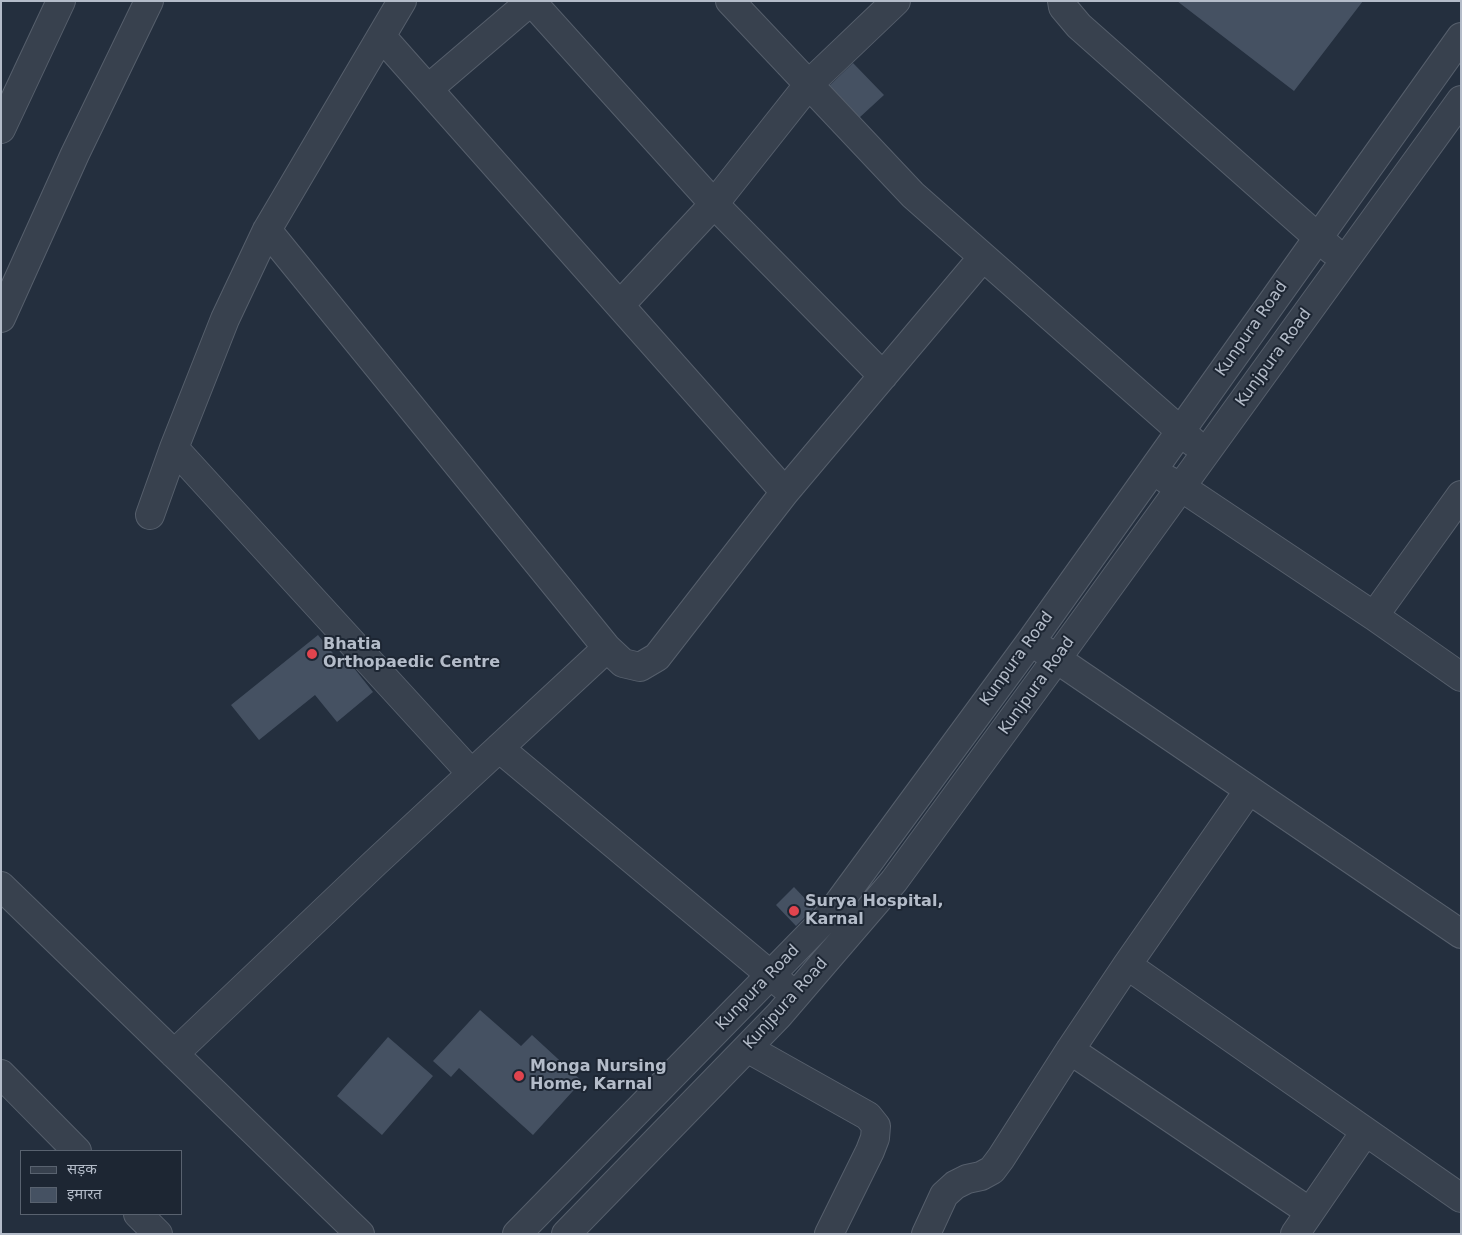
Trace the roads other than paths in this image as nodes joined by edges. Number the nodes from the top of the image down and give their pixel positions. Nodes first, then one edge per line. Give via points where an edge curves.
1 (61, 1) edge
2 (150, 1) edge
3 (402, 1) edge
4 (531, 1) edge
5 (896, 1) edge
6 (1062, 1) edge
7 (733, 2) edge
8 (382, 37) junction
9 (1461, 37) edge
10 (809, 84) junction
11 (428, 89) junction
12 (1461, 100) edge
13 (1, 129) edge
14 (714, 204) junction
15 (267, 230) junction
16 (1318, 238) junction
17 (984, 257) junction
18 (1345, 260) junction
19 (620, 305) junction
20 (1, 318) edge
21 (883, 376) junction
22 (1180, 430) junction
23 (174, 448) junction
24 (1206, 453) junction
25 (1152, 471) junction
26 (1181, 487) junction
27 (786, 492) junction
28 (1461, 495) edge
29 (150, 515) dead end
30 (1374, 616) junction
31 (1031, 641) junction
32 (607, 648) junction
33 (1057, 659) junction
34 (1461, 678) edge
35 (498, 748) junction
36 (471, 774) junction
37 (1249, 790) junction
38 (1, 886) edge
39 (1461, 934) edge
40 (1126, 965) junction
41 (771, 975) junction
42 (795, 996) junction
43 (747, 1048) junction
44 (1070, 1050) junction
45 (174, 1054) junction
46 (1, 1074) edge
47 (1365, 1132) junction
48 (76, 1150) edge
49 (1461, 1198) edge
50 (547, 1203) junction
51 (139, 1215) edge
52 (1302, 1223) edge
53 (575, 1231) edge
54 (158, 1234) edge
55 (360, 1234) edge
56 (517, 1234) edge
57 (829, 1234) edge
58 (926, 1234) edge

1 - 13 street
2 - 20 street via 75,154
3 - 8 street
4 - 11 street
4 - 14 street
5 - 10 street
6 - 16 street via 1063,7 1079,26
7 - 10 street
8 - 11 street
8 - 15 street
9 - 16 street, Kunpura Road
10 - 14 street
10 - 17 street via 913,195
11 - 19 street
12 - 18 street, Kunjpura Road
14 - 19 street
14 - 21 street
15 - 23 street via 225,319
15 - 32 street
16 - 18 street
16 - 22 street, Kunpura Road
17 - 21 street
17 - 22 street
18 - 24 street, Kunjpura Road
19 - 27 street
21 - 27 street
22 - 24 street
22 - 25 street, Kunpura Road
23 - 29 street
23 - 36 street
24 - 26 street, Kunjpura Road
25 - 26 street
25 - 31 street, Kunpura Road
26 - 30 street
26 - 33 street, Kunjpura Road
27 - 32 street via 657,657 640,667 623,663
28 - 30 street
30 - 34 street
31 - 33 street
31 - 41 street, Kunpura Road via 832,912
32 - 35 street
33 - 37 street
33 - 42 street, Kunjpura Road via 894,881
35 - 36 street
35 - 41 street
36 - 45 street
37 - 39 street
37 - 40 street
38 - 45 street
40 - 44 street
40 - 47 street
41 - 42 street
41 - 50 street, Kunpura Road
42 - 43 street, Kunjpura Road
43 - 53 street, Kunjpura Road
43 - 57 street via 868,1116 876,1126 870,1151
44 - 52 street
44 - 58 street via 992,1170 967,1178 944,1196
45 - 55 street
46 - 48 street
47 - 49 street
47 - 52 street
50 - 53 street
50 - 56 street, Kunpura Road
51 - 54 street

